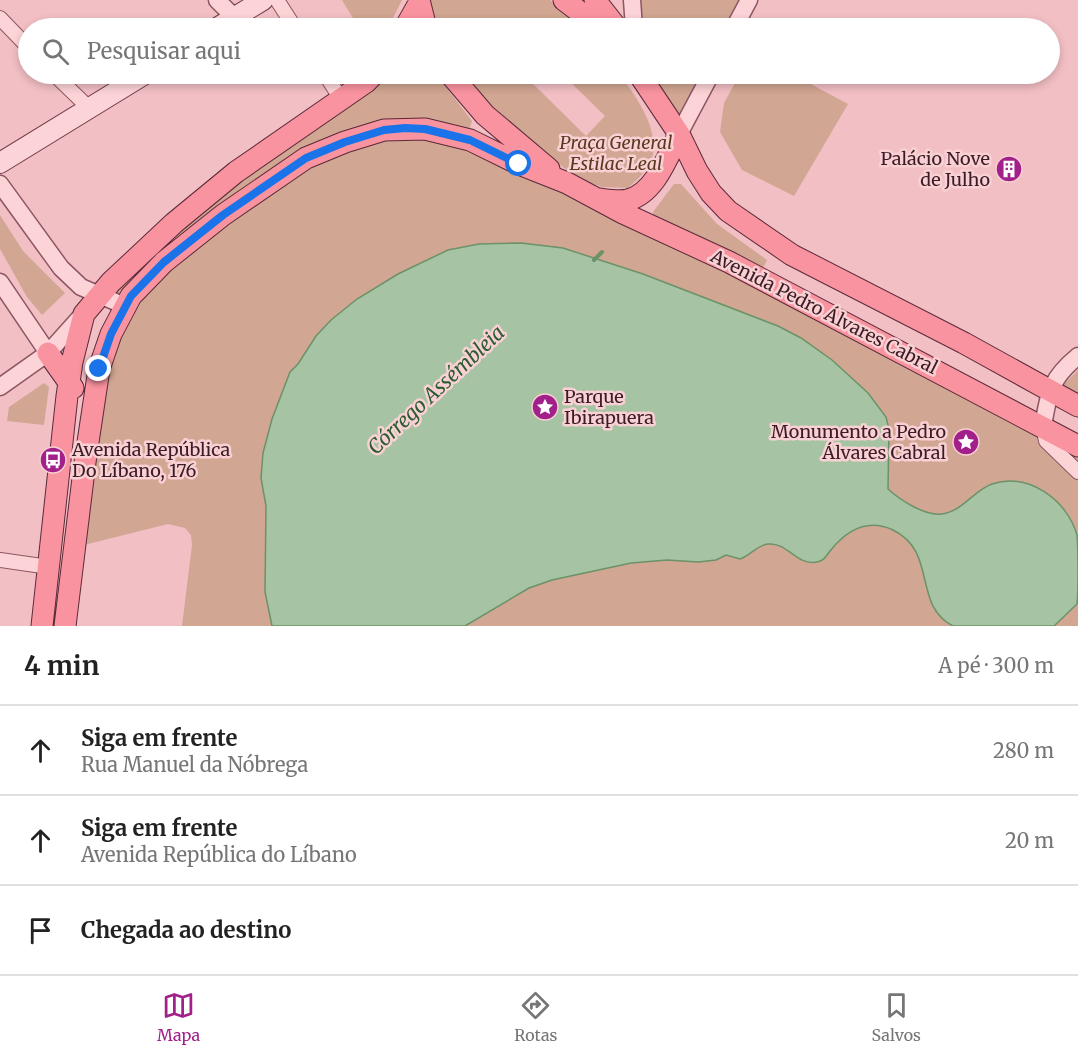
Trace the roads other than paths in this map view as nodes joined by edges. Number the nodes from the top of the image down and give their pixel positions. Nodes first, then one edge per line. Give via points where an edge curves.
1 (217, 0) edge
2 (263, 0) edge
3 (277, 0) edge
4 (564, 0) edge
5 (595, 0) edge
6 (632, 0) edge
7 (749, 0) edge
8 (419, 1) edge
9 (0, 18) edge
10 (235, 18) joint
11 (289, 18) edge
12 (410, 18) edge
13 (423, 18) edge
14 (585, 18) edge
15 (609, 18) edge
16 (633, 18) edge
17 (739, 18) edge
18 (18, 37) edge
19 (64, 84) edge
20 (129, 84) edge
21 (331, 84) edge
22 (363, 84) edge
23 (459, 84) edge
24 (647, 84) edge
25 (706, 84) edge
26 (341, 99) junction
27 (89, 108) junction
28 (679, 134) junction
29 (0, 164) edge
30 (567, 183) junction
31 (0, 184) edge
32 (599, 199) junction
33 (0, 282) edge
34 (99, 295) junction
35 (124, 306) junction
36 (84, 314) junction
37 (48, 353) junction
38 (1078, 356) edge
39 (69, 383) junction
40 (0, 387) edge
41 (1049, 391) junction
42 (1078, 406) edge
43 (92, 412) junction
44 (1043, 426) junction
45 (1078, 446) edge
46 (1078, 472) edge
47 (0, 560) edge
48 (49, 567) junction
49 (42, 626) edge
50 (65, 626) edge

1 - 10 street
2 - 10 main road
3 - 11 street
4 - 14 main road
5 - 15 main road
6 - 16 street
7 - 17 street
8 - 12 main road
8 - 13 main road
9 - 18 street
19 - 27 street
20 - 27 main road
21 - 26 street
22 - 26 main road
23 - 30 main road via 485,115
24 - 28 main road
25 - 28 street
26 - 34 main road via 236,172 174,223
27 - 29 main road
28 - 32 main road via 654,180 638,196 626,201
28 - 41 main road, Avenida Pedro Álvares Cabral via 711,193 728,211 792,255
30 - 32 main road, Avenida Pedro Álvares Cabral
30 - 35 main road via 470,140 425,129 384,130 306,158 255,192 164,262
31 - 34 street via 61,268 81,287
32 - 44 main road, Avenida Pedro Álvares Cabral
33 - 37 street
34 - 35 street
34 - 36 main road
35 - 43 main road via 99,369
36 - 37 street
36 - 39 main road
37 - 39 main road
37 - 40 street
38 - 41 street
39 - 43 main road
39 - 48 main road
41 - 42 main road, Avenida Pedro Álvares Cabral
41 - 44 street
43 - 50 main road
44 - 45 main road, Avenida Pedro Álvares Cabral
44 - 46 street via 1046,441
47 - 48 street
48 - 49 main road

